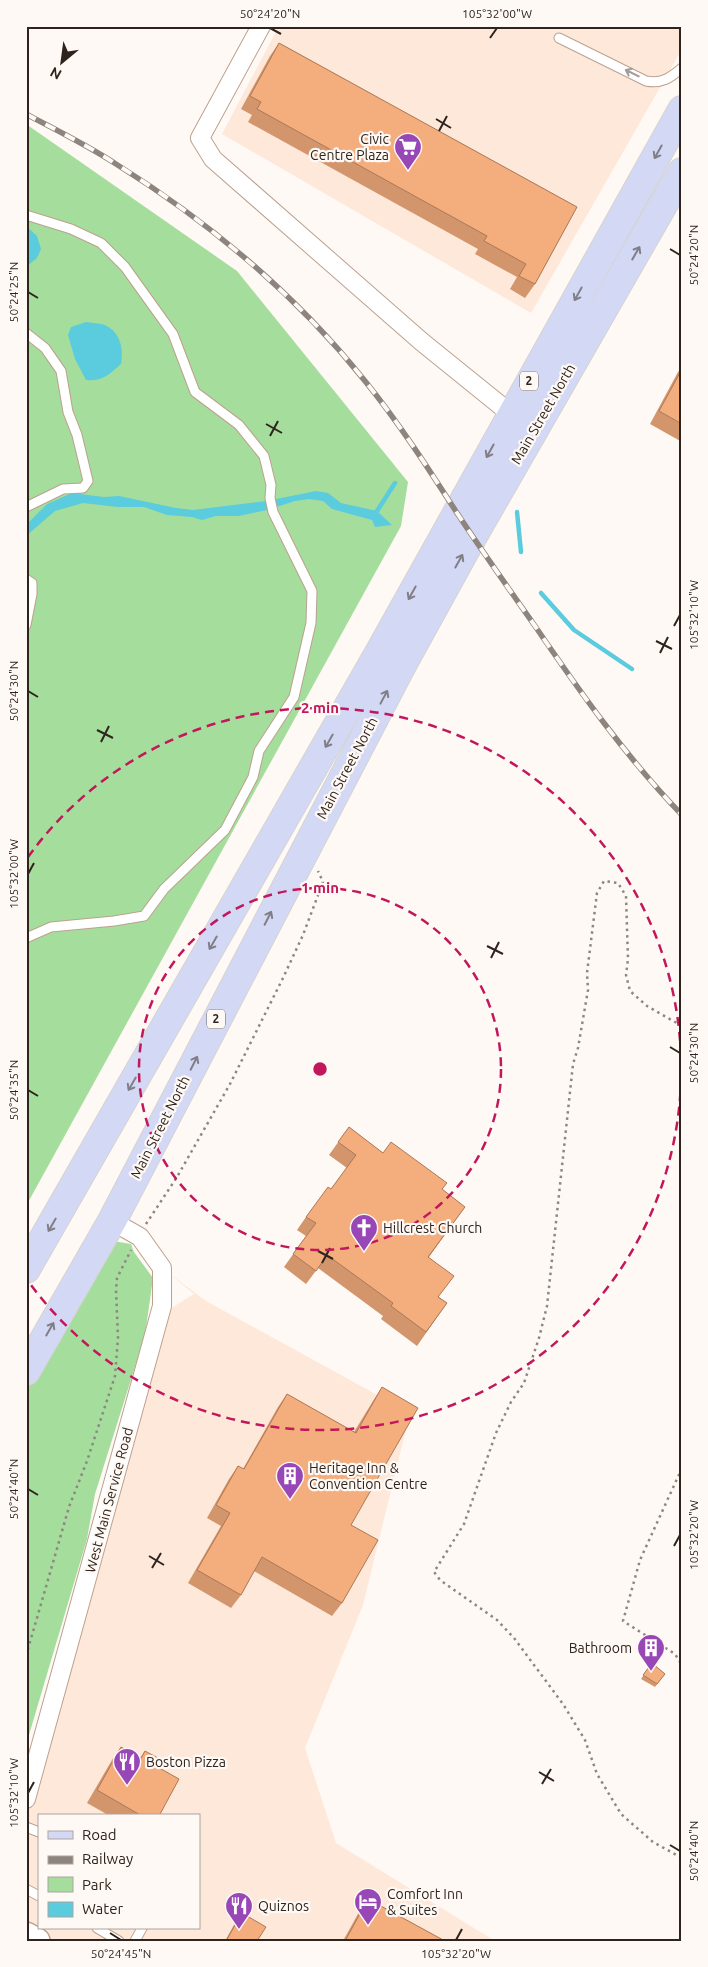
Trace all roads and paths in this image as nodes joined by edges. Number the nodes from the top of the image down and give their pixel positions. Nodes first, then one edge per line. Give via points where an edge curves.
1 (262, 26) edge
2 (558, 38) dead end
3 (682, 68) edge
4 (682, 110) edge
5 (682, 172) edge
6 (26, 216) edge
7 (26, 334) edge
8 (511, 414) junction
9 (26, 507) edge
10 (26, 579) edge
11 (26, 625) edge
12 (26, 938) edge
13 (682, 1026) edge
14 (112, 1221) junction
15 (26, 1269) edge
16 (26, 1372) edge
17 (682, 1468) edge
18 (682, 1665) edge
19 (26, 1799) edge
20 (26, 1827) edge
21 (38, 1832) edge
22 (682, 1858) edge
23 (26, 1890) edge
24 (38, 1896) edge
25 (100, 1930) edge
26 (26, 1935) edge
27 (37, 1941) edge
28 (119, 1941) edge

1 - 8 street via 200,138 214,159 422,342
3 -> 2 lane via 670,79 656,83 646,81
4 -> 8 main road, Main Street North / 2
14 -> 5 main road, Main Street North / 2 via 402,665
6 - 12 lane via 71,229 101,243 125,267 172,334 195,392 240,425 264,456 273,512 312,591 311,623 294,697 259,751 253,777 225,830 164,889 144,916 51,926
7 - 9 lane via 45,348 61,371 68,412 88,481 83,488 63,489
8 -> 15 main road, Main Street North / 2 via 379,653
10 - 11 lane via 32,583 32,594
13 - 22 path via 646,1006 630,991 626,975 626,896 618,883 604,881 597,893 587,973 588,990 573,1064 547,1306 524,1383 496,1434 464,1524 434,1572 514,1638 585,1740 597,1774 621,1814 653,1842
16 -> 14 main road, Main Street North / 2
14 - 19 street, West Main Service Road via 140,1237 162,1268 162,1306
17 - 18 path via 640,1560 623,1621 675,1654
20 - 21 lane
23 - 24 lane
25 - 28 lane
26 - 27 main road

